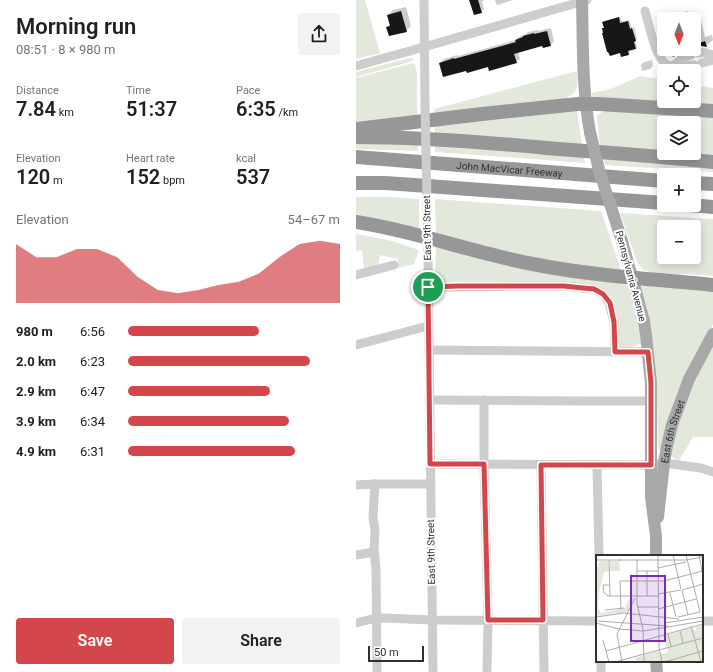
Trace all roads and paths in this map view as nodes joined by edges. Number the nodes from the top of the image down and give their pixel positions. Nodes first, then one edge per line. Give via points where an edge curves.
1 (424, 0) edge
2 (584, 1) edge
3 (645, 11) dead end
4 (424, 47) junction
5 (713, 58) edge
6 (356, 66) edge
7 (586, 104) junction
8 (713, 111) edge
9 (356, 129) edge
10 (356, 136) edge
11 (356, 157) edge
12 (713, 162) edge
13 (657, 180) edge
14 (356, 183) edge
15 (701, 183) edge
16 (713, 184) edge
17 (356, 193) edge
18 (535, 194) junction
19 (657, 203) edge
20 (701, 206) edge
21 (713, 207) edge
22 (356, 222) edge
23 (394, 265) dead end
24 (358, 273) edge
25 (632, 278) junction
26 (713, 284) edge
27 (428, 287) junction
28 (428, 326) junction
29 (713, 334) edge
30 (356, 345) edge
31 (429, 350) junction
32 (615, 352) junction
33 (648, 352) junction
34 (429, 400) junction
35 (484, 400) junction
36 (652, 401) junction
37 (430, 464) junction
38 (484, 464) junction
39 (664, 464) junction
40 (541, 465) junction
41 (597, 465) junction
42 (651, 465) junction
43 (713, 472) edge
44 (375, 484) junction
45 (430, 484) junction
46 (356, 485) edge
47 (656, 536) junction
48 (374, 552) junction
49 (356, 555) edge
50 (599, 555) edge
51 (656, 555) edge
52 (376, 619) junction
53 (432, 620) junction
54 (488, 620) junction
55 (543, 620) junction
56 (596, 621) edge
57 (703, 621) edge
58 (713, 622) edge
59 (356, 623) edge
60 (377, 672) edge
61 (433, 672) edge
62 (487, 672) edge
63 (544, 672) edge

1 - 4 street, East 9th Street
2 - 4 street
2 - 7 main road, Pennsylvania Avenue
3 - 5 street via 653,40 665,63 687,66 697,59
4 - 6 street
4 - 27 street, East 9th Street, bridge
7 - 8 highway
7 - 9 highway
7 - 25 main road, Pennsylvania Avenue, bridge via 591,142
10 - 12 highway via 499,144
11 - 13 highway, John MacVicar Freeway
14 - 18 highway
15 - 16 highway
17 - 18 highway
18 - 19 highway
20 - 21 highway
22 - 25 highway via 404,231 532,264
23 - 24 street
25 - 26 highway
25 - 33 main road, Pennsylvania Avenue via 644,321
27 - 28 street, East 9th Street
27 - 32 street via 564,286 594,289 603,294 610,303 614,322
28 - 30 street
28 - 31 street, East 9th Street
29 - 39 main road, East 6th Street via 686,385 672,425
31 - 32 street
31 - 34 street, East 9th Street
32 - 33 street
33 - 36 main road, Pennsylvania Avenue
34 - 35 street
34 - 37 street, East 9th Street
35 - 36 street
35 - 38 street
36 - 42 main road, Pennsylvania Avenue
37 - 38 street
37 - 45 street, East 9th Street
38 - 40 street
38 - 54 street
39 - 42 street
39 - 43 street via 701,468
39 - 47 main road, East 6th Street
40 - 41 street
40 - 55 street
41 - 42 street
41 - 50 street
42 - 47 main road, Pennsylvania Avenue via 651,503
44 - 45 street
44 - 46 street
44 - 48 street
45 - 53 street, East 9th Street
47 - 51 main road, Pennsylvania Avenue
48 - 49 street
48 - 52 street
52 - 53 street
52 - 59 street
52 - 60 street
53 - 54 street
53 - 61 street, East 9th Street
54 - 55 street
54 - 62 street
55 - 56 street
55 - 63 street
57 - 58 street

